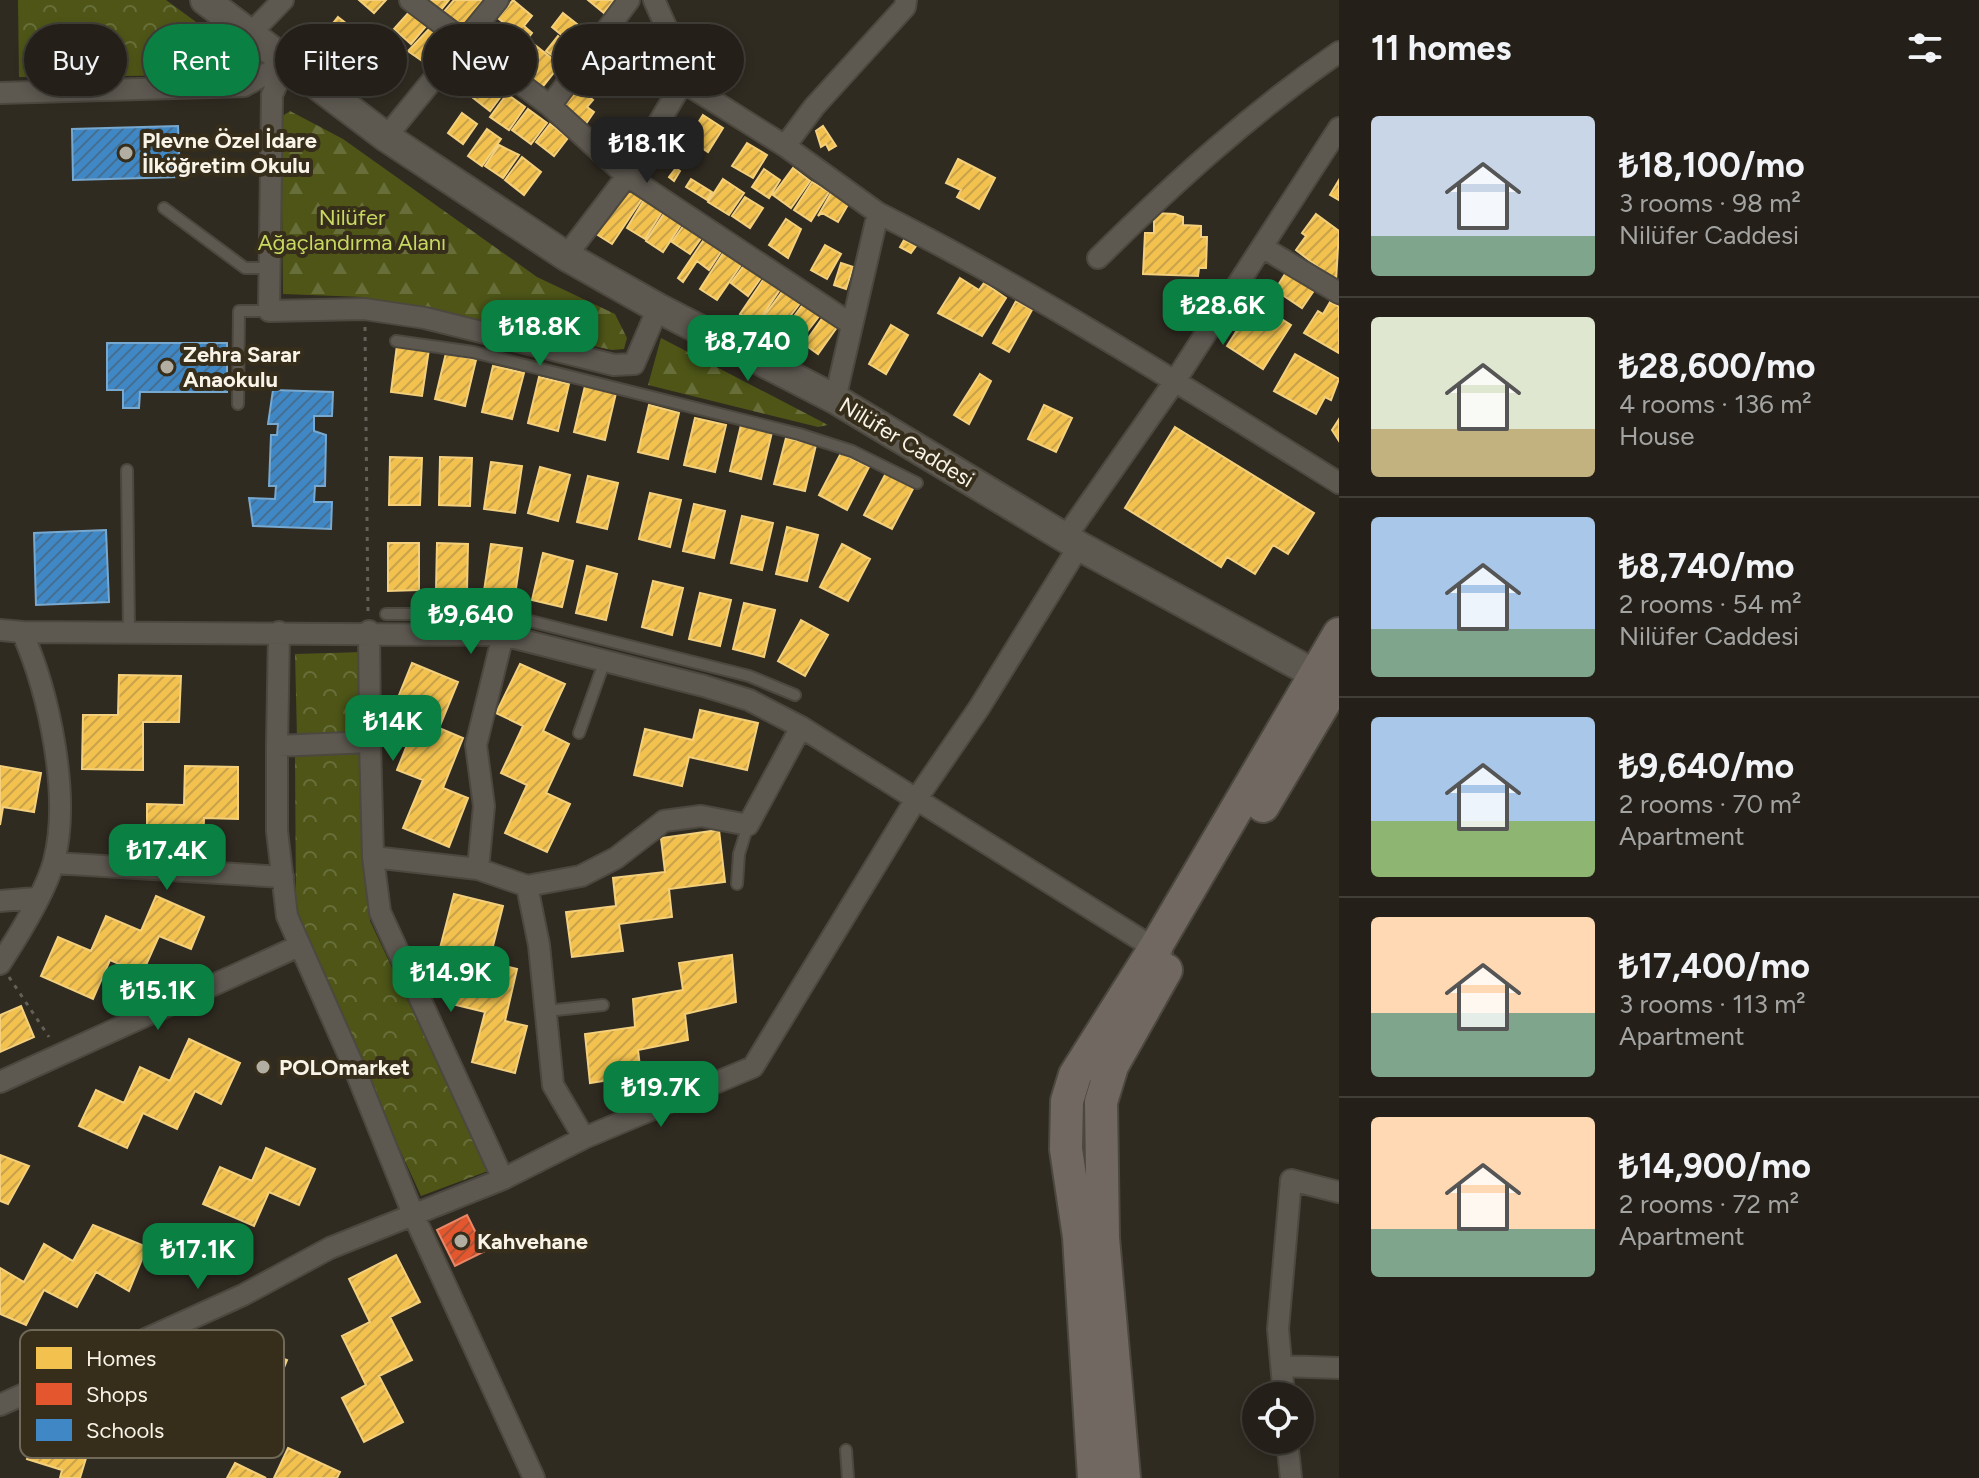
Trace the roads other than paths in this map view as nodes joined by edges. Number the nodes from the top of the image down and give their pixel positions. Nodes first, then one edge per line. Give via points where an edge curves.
1 (205, 0) edge
2 (283, 0) edge
3 (410, 0) edge
4 (498, 0) edge
5 (629, 0) edge
6 (654, 0) edge
7 (906, 0) edge
8 (237, 24) edge
9 (441, 24) edge
10 (478, 24) edge
11 (665, 24) edge
12 (259, 25) edge
13 (259, 41) edge
14 (1339, 52) edge
15 (275, 54) edge
16 (275, 69) edge
17 (275, 88) edge
18 (423, 91) edge
19 (0, 93) edge
20 (331, 96) edge
21 (537, 96) edge
22 (675, 96) edge
23 (705, 96) edge
24 (550, 106) junction
25 (1339, 128) edge
26 (386, 137) junction
27 (785, 146) junction
28 (627, 176) junction
29 (164, 208) dead end
30 (878, 213) junction
31 (1262, 247) junction
32 (566, 256) junction
33 (1098, 258) dead end
34 (269, 268) junction
35 (1339, 293) edge
36 (658, 308) junction
37 (269, 311) junction
38 (851, 324) junction
39 (396, 341) dead end
40 (1175, 381) junction
41 (835, 399) junction
42 (238, 404) dead end
43 (127, 470) dead end
44 (917, 483) dead end
45 (1339, 483) edge
46 (1072, 542) junction
47 (386, 614) dead end
48 (0, 630) edge
49 (369, 631) junction
50 (22, 632) junction
51 (129, 632) junction
52 (279, 632) junction
53 (1339, 634) edge
54 (503, 635) junction
55 (604, 663) junction
56 (1332, 681) edge
57 (795, 695) dead end
58 (801, 727) junction
59 (579, 733) dead end
60 (370, 742) junction
61 (277, 746) junction
62 (915, 801) junction
63 (748, 825) junction
64 (373, 857) junction
65 (54, 863) junction
66 (478, 869) junction
67 (283, 877) junction
68 (737, 884) dead end
69 (527, 886) junction
70 (36, 898) junction
71 (0, 901) edge
72 (299, 946) junction
73 (1163, 954) junction
74 (0, 964) edge
75 (603, 1005) dead end
76 (546, 1011) junction
77 (0, 1082) edge
78 (584, 1138) junction
79 (503, 1179) junction
80 (1339, 1192) edge
81 (413, 1214) junction
82 (166, 1330) edge
83 (1282, 1366) junction
84 (1339, 1368) edge
85 (1283, 1382) edge
86 (20, 1396) edge
87 (0, 1405) edge
88 (846, 1450) dead end
89 (1288, 1454) edge
90 (534, 1478) edge
91 (848, 1478) edge
92 (1094, 1478) edge
93 (1124, 1478) edge
94 (1291, 1478) edge

1 - 8 street, Nilüfer Caddesi
2 - 12 street
3 - 9 street
4 - 10 street
5 - 24 street
6 - 11 street
7 - 27 street
13 - 15 street, Nilüfer Caddesi
14 - 33 street via 1184,173
16 - 19 street via 244,86
17 - 34 street
18 - 26 street
20 - 26 street, Nilüfer Caddesi
21 - 24 street
22 - 28 street
23 - 27 street
24 - 28 street
25 - 31 street
26 - 32 street, Nilüfer Caddesi
27 - 30 street
28 - 32 street
28 - 38 street
29 - 34 lane via 245,268
30 - 38 street
30 - 40 street
31 - 35 street
31 - 40 street
32 - 36 street, Nilüfer Caddesi
34 - 37 street
36 - 37 street via 634,364 614,365 425,318 364,309
36 - 41 street, Nilüfer Caddesi
37 - 42 lane via 239,311
38 - 41 street
39 - 44 lane via 473,352 799,434 852,451
40 - 45 street
40 - 46 street
41 - 46 street, Nilüfer Caddesi
43 - 51 lane
46 - 56 street, Nilüfer Caddesi
46 - 62 street via 979,708
47 - 57 lane via 502,614 749,676
48 - 50 street
49 - 52 street
49 - 54 street
49 - 60 street
50 - 51 street
50 - 65 street via 54,746 63,808
51 - 52 street
52 - 61 street
53 - 56 main road
54 - 55 street
54 - 66 street via 476,745 484,806
55 - 58 street via 749,700
55 - 59 lane
56 - 73 main road
58 - 62 street
58 - 63 street
60 - 61 street
60 - 64 street
61 - 67 street
62 - 73 street
62 - 78 street via 753,1067
63 - 68 lane
63 - 69 street via 701,816 664,821 616,858 581,876
64 - 66 street
64 - 79 street via 380,912
65 - 67 street
65 - 70 street
66 - 69 street
67 - 72 street via 287,916
69 - 76 street
70 - 71 street
70 - 74 street
72 - 77 street
72 - 81 street
73 - 92 main road via 1075,1075 1067,1101 1066,1149 1079,1237
73 - 93 main road via 1101,1102 1103,1238
75 - 76 lane
76 - 78 street via 553,1085
78 - 79 street
79 - 81 street
80 - 83 street via 1291,1180 1278,1329
81 - 82 street via 330,1248
81 - 90 street
83 - 84 street
83 - 85 street
86 - 87 street
88 - 91 lane
89 - 94 street

